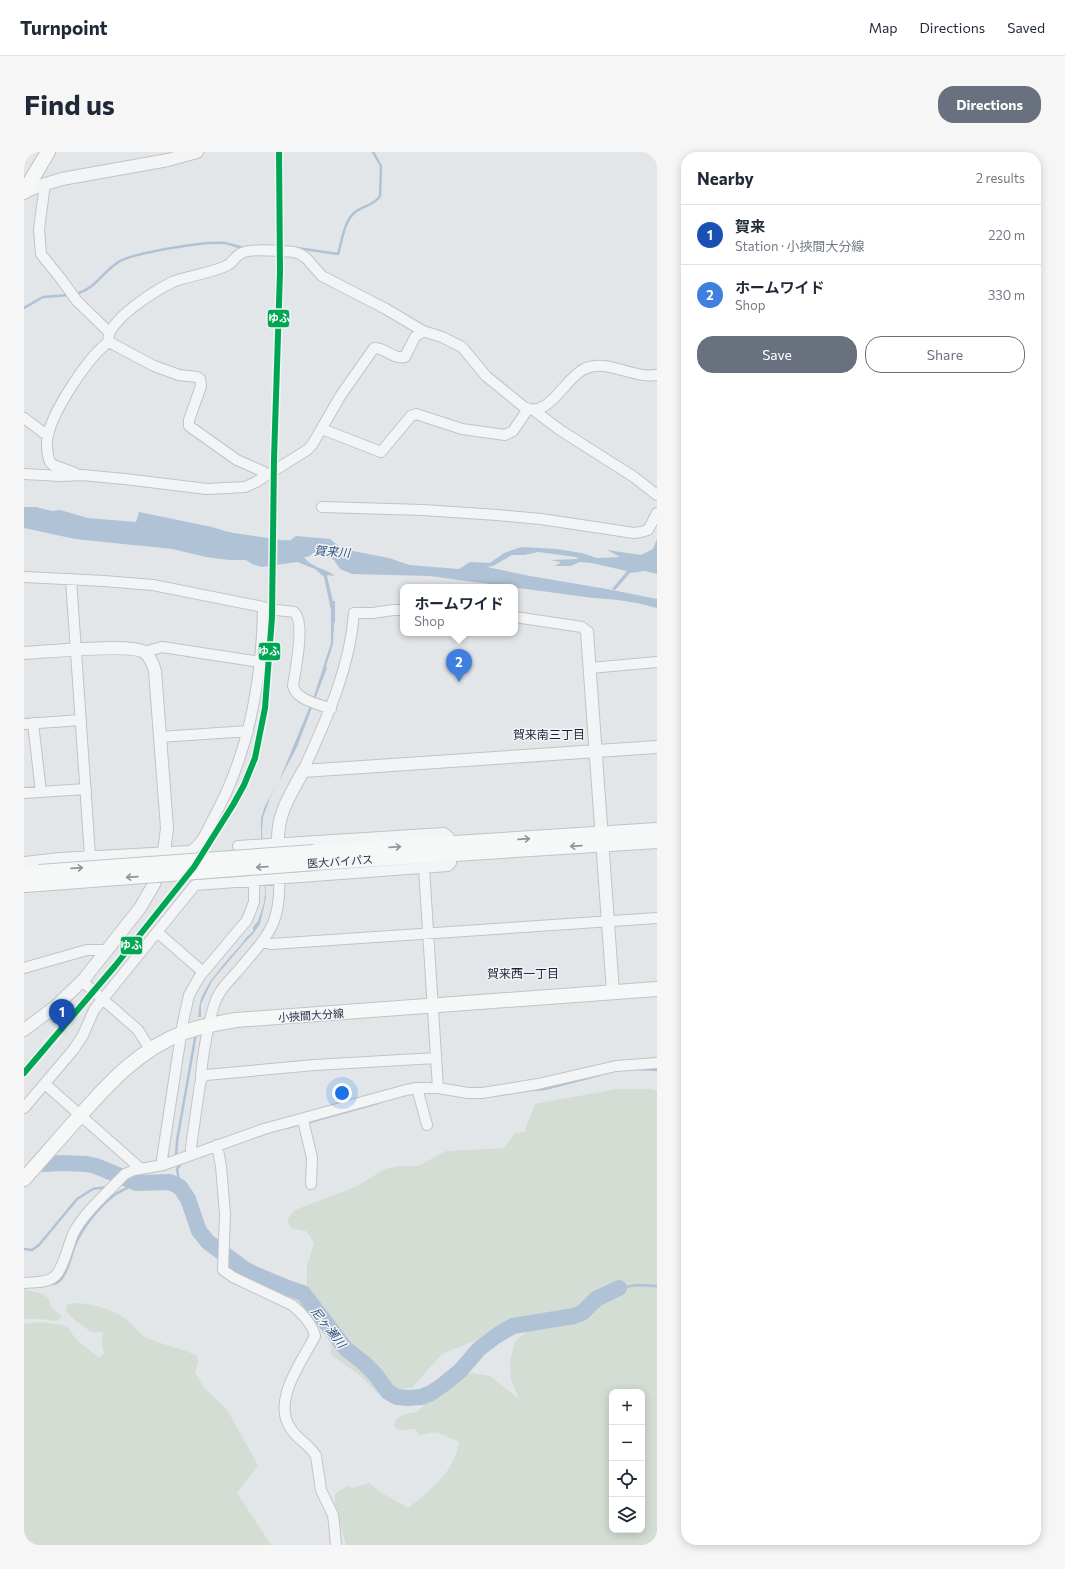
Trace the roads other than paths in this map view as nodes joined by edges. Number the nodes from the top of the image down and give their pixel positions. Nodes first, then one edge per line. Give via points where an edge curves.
1 (48, 152) edge
2 (197, 152) edge
3 (45, 184) junction
4 (24, 192) edge
5 (423, 331) junction
6 (109, 337) junction
7 (657, 375) edge
8 (531, 410) junction
9 (24, 418) edge
10 (322, 429) junction
11 (48, 436) junction
12 (24, 474) edge
13 (82, 475) junction
14 (267, 475) junction
15 (657, 496) edge
16 (322, 507) dead end
17 (657, 513) edge
18 (24, 578) edge
19 (71, 579) junction
20 (263, 607) junction
21 (400, 610) edge
22 (518, 617) edge
23 (587, 632) joint
24 (76, 650) junction
25 (144, 652) junction
26 (24, 653) edge
27 (260, 662) junction
28 (657, 662) edge
29 (590, 668) junction
30 (331, 709) junction
31 (81, 720) junction
32 (29, 724) edge
33 (248, 731) junction
34 (160, 737) junction
35 (657, 747) edge
36 (596, 752) junction
37 (303, 771) junction
38 (86, 789) junction
39 (41, 792) junction
40 (24, 793) edge
41 (657, 830) edge
42 (602, 839) junction
43 (657, 841) edge
44 (278, 843) junction
45 (238, 846) dead end
46 (450, 849) junction
47 (164, 852) junction
48 (90, 856) junction
49 (24, 862) edge
50 (424, 868) junction
51 (24, 874) edge
52 (39, 878) junction
53 (279, 878) junction
54 (254, 880) junction
55 (24, 885) edge
56 (657, 918) edge
57 (608, 921) junction
58 (157, 932) junction
59 (428, 933) junction
60 (262, 941) junction
61 (108, 950) junction
62 (24, 968) edge
63 (203, 972) junction
64 (82, 981) junction
65 (657, 989) edge
66 (612, 992) junction
67 (103, 999) junction
68 (433, 1005) junction
69 (196, 1029) junction
70 (24, 1030) edge
71 (150, 1049) junction
72 (436, 1058) junction
73 (657, 1063) edge
74 (201, 1081) junction
75 (45, 1084) junction
76 (417, 1088) junction
77 (438, 1088) junction
78 (24, 1108) edge
79 (79, 1116) junction
80 (302, 1120) junction
81 (427, 1125) dead end
82 (217, 1145) junction
83 (187, 1156) junction
84 (167, 1164) junction
85 (140, 1169) junction
86 (24, 1179) edge
87 (311, 1184) dead end
88 (24, 1283) edge
89 (336, 1545) edge

1 - 4 main road
2 - 3 street
3 - 4 street
3 - 6 street via 39,229 41,254 77,302
5 - 6 street via 322,276 300,254 262,251 243,252 227,265 171,283 134,306
5 - 8 street via 462,346 486,376
5 - 10 street via 415,337 405,357 398,358 379,348 370,351
6 - 11 street via 64,397
6 - 14 street via 154,366 200,379 201,386 189,426 237,460
7 - 8 street via 639,376 606,366 587,368 572,377 544,407
8 - 10 street via 505,435 462,429 416,414 411,416 381,452
8 - 15 street via 634,476
9 - 11 street
10 - 14 street via 307,450
11 - 13 street via 50,462
12 - 13 street
13 - 14 street via 207,489 245,487
16 - 17 street via 482,514 541,519 634,533 648,530
18 - 19 street
19 - 20 street via 153,585
19 - 24 street
20 - 27 street
20 - 30 street via 294,612 299,617 294,688 299,695
21 - 30 street via 354,613 347,659
22 - 23 street via 582,628
23 - 29 street
24 - 25 street via 127,648
24 - 26 street
24 - 31 street
25 - 27 street via 162,647
25 - 34 street via 155,670
27 - 33 street
28 - 29 street
29 - 36 street
30 - 37 street
31 - 32 street
31 - 38 street
32 - 39 street
33 - 34 street
33 - 47 street via 230,783 196,848 190,851
34 - 47 street via 167,828
35 - 36 street
36 - 37 street
36 - 42 street
37 - 44 street via 284,806 280,818
38 - 39 street
38 - 48 street
39 - 40 street
41 - 42 main road, 医大バイパス
42 - 43 main road, 医大バイパス
42 - 46 main road, 医大バイパス
42 - 57 street
44 - 45 street
44 - 46 street via 444,833 448,835
44 - 53 street
46 - 50 street via 450,865
46 - 52 main road, 医大バイパス, bridge
47 - 48 street
47 - 61 street via 148,897
48 - 49 street
50 - 53 street
50 - 59 street
51 - 52 main road, 医大バイパス
52 - 55 main road, 医大バイパス
53 - 54 street
53 - 60 street via 276,917
54 - 58 street via 195,885
54 - 63 street via 254,902 247,920
56 - 57 street
57 - 59 street
57 - 66 street
58 - 63 street
58 - 67 street
59 - 60 street via 271,944
59 - 68 street
60 - 69 street via 219,993 213,1008
61 - 62 street via 87,950
61 - 64 street
63 - 69 street via 189,995
64 - 67 street
64 - 70 street via 56,1006
65 - 66 main road, 小挾間大分線
66 - 68 main road, 小挾間大分線
67 - 71 street via 138,1030
67 - 75 street via 91,1014 78,1043
68 - 69 main road, 小挾間大分線 via 236,1020
68 - 72 street
69 - 71 main road, 小挾間大分線
69 - 74 street
69 - 84 street via 162,1159
71 - 79 main road, 小挾間大分線 via 120,1072
72 - 74 street via 315,1065 208,1075
72 - 77 street
73 - 77 street via 616,1066 538,1084 482,1093
74 - 83 street via 191,1147
75 - 78 street
75 - 79 street
76 - 77 street
76 - 80 street
76 - 81 street
79 - 85 street
79 - 86 main road, 小挾間大分線
80 - 82 street via 264,1129
80 - 87 street via 312,1158
82 - 83 street
82 - 89 street via 224,1202 223,1270 292,1305 300,1311 314,1332 315,1336 288,1385 286,1411 289,1428 316,1456 321,1490 333,1515
83 - 84 street
84 - 85 street
85 - 88 street via 125,1174 87,1214 74,1233 56,1276 49,1280

